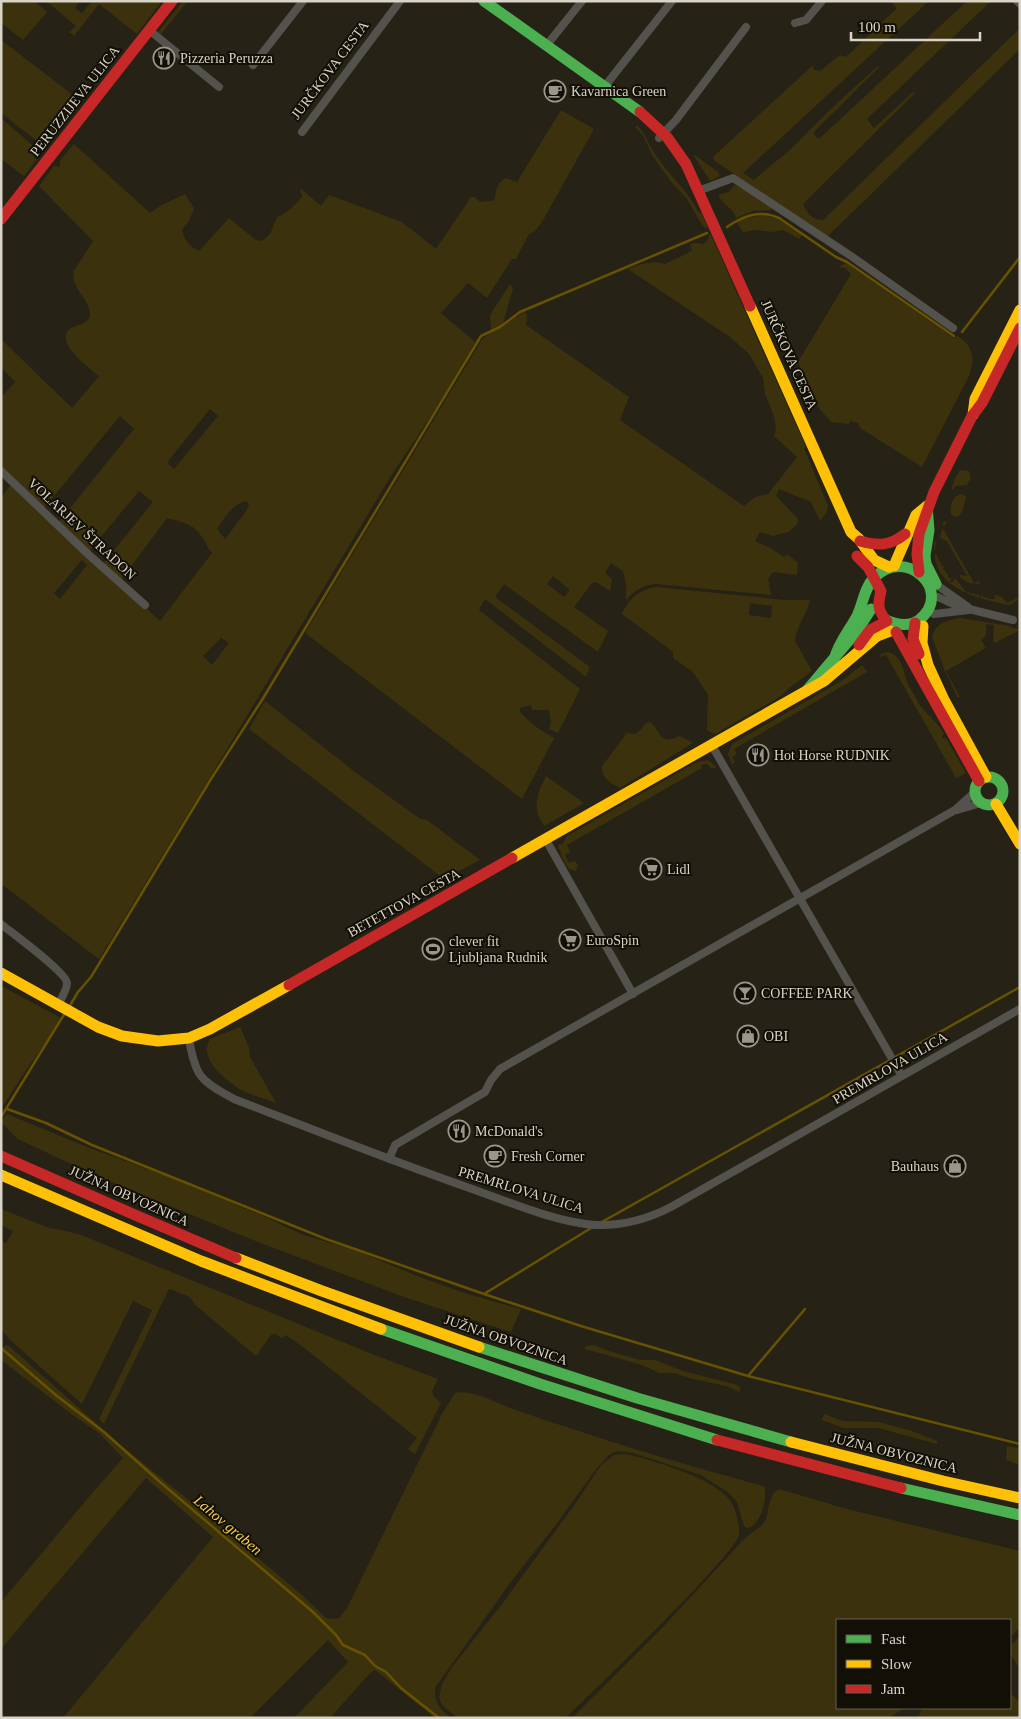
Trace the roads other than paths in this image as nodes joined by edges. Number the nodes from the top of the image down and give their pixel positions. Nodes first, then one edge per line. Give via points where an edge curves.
1 (172, 1) edge
2 (303, 1) edge
3 (400, 1) edge
4 (582, 1) edge
5 (672, 1) edge
6 (822, 1) edge
7 (1017, 1) edge
8 (485, 2) edge
9 (1020, 4) edge
10 (795, 23) dead end
11 (746, 27) dead end
12 (149, 30) junction
13 (546, 46) junction
14 (253, 65) dead end
15 (605, 86) junction
16 (218, 87) dead end
17 (302, 132) dead end
18 (661, 136) junction
19 (698, 191) junction
20 (1, 219) edge
21 (1020, 310) edge
22 (953, 328) dead end
23 (1020, 328) edge
24 (972, 416) junction
25 (1, 470) edge
26 (927, 506) junction
27 (908, 531) junction
28 (851, 532) junction
29 (860, 541) junction
30 (896, 568) junction
31 (919, 572) junction
32 (873, 583) junction
33 (935, 591) junction
34 (145, 606) dead end
35 (871, 609) junction
36 (971, 609) junction
37 (934, 614) junction
38 (1013, 620) dead end
39 (917, 626) junction
40 (888, 627) junction
41 (834, 660) junction
42 (808, 689) junction
43 (712, 744) junction
44 (982, 779) junction
45 (975, 792) junction
46 (980, 803) junction
47 (996, 804) junction
48 (955, 810) junction
49 (546, 840) junction
50 (1020, 844) edge
51 (800, 899) junction
52 (1, 924) edge
53 (1, 973) edge
54 (633, 994) junction
55 (64, 1008) junction
56 (1020, 1008) edge
57 (189, 1038) junction
58 (902, 1076) junction
59 (1, 1149) edge
60 (1, 1156) edge
61 (389, 1160) junction
62 (1, 1175) edge
63 (155, 1225) junction
64 (1020, 1498) edge
65 (1020, 1515) edge

1 - 12 main road, PERUZZIJEVA ULICA
2 - 14 street
3 - 17 street, JURČKOVA CESTA
4 - 13 street
5 - 15 street
6 - 10 street via 806,20
7 - 9 street
8 - 13 main road, JURČKOVA CESTA
11 - 18 street
12 - 16 street
12 - 20 main road, PERUZZIJEVA ULICA
13 - 15 main road, JURČKOVA CESTA
15 - 18 main road, JURČKOVA CESTA
18 - 19 main road, JURČKOVA CESTA via 695,178
19 - 22 street via 733,178
19 - 28 main road, JURČKOVA CESTA
21 - 24 main road via 975,399
23 - 24 main road via 982,403
24 - 26 main road
25 - 34 street, VOLARJEV ŠTRADON
26 - 27 main road via 916,515
26 - 31 main road via 917,548
26 - 33 main road via 926,564
27 - 29 main road via 893,543 882,546
27 - 30 main road
28 - 29 main road, JURČKOVA CESTA
28 - 32 main road, JURČKOVA CESTA via 857,556 863,560
29 - 30 main road, JURČKOVA CESTA via 874,560
30 - 31 main road via 911,568
30 - 32 main road
30 - 33 main road via 914,578 923,588
31 - 33 main road
32 - 35 main road, BETETTOVA CESTA
32 - 40 main road via 881,591 879,611
32 - 41 main road, BETETTOVA CESTA via 861,610 836,646
33 - 36 street via 957,606
33 - 37 main road
33 - 39 main road
35 - 40 main road via 874,617
35 - 41 main road, BETETTOVA CESTA via 856,634
36 - 37 street
36 - 38 street
37 - 39 main road
39 - 40 main road
39 - 44 main road via 915,644 921,659 928,665
40 - 42 main road, BETETTOVA CESTA via 829,679
40 - 44 main road
41 - 42 main road, BETETTOVA CESTA via 818,674
42 - 43 main road, BETETTOVA CESTA
43 - 49 main road, BETETTOVA CESTA
43 - 51 street
44 - 45 main road
44 - 47 main road via 994,778 1003,786 1004,794
45 - 46 main road
45 - 48 street
46 - 47 main road
46 - 48 street
47 - 50 main road
48 - 51 street
49 - 54 street
49 - 57 main road, BETETTOVA CESTA via 238,1014
51 - 54 street
51 - 58 street
52 - 55 street via 65,978
53 - 55 main road, BETETTOVA CESTA
54 - 61 street via 500,1069 485,1092 396,1144
55 - 57 main road, BETETTOVA CESTA via 130,1038 158,1041
56 - 58 street, PREMRLOVA ULICA
57 - 61 street, PREMRLOVA ULICA via 200,1075 216,1089
58 - 61 street, PREMRLOVA ULICA via 671,1207 637,1221 607,1225 580,1223
59 - 63 main road via 124,1204
60 - 63 main road, JUŽNA OBVOZNICA
62 - 65 main road via 116,1227 271,1290 483,1365 757,1451
63 - 64 main road, JUŽNA OBVOZNICA via 363,1306 612,1391 778,1439

